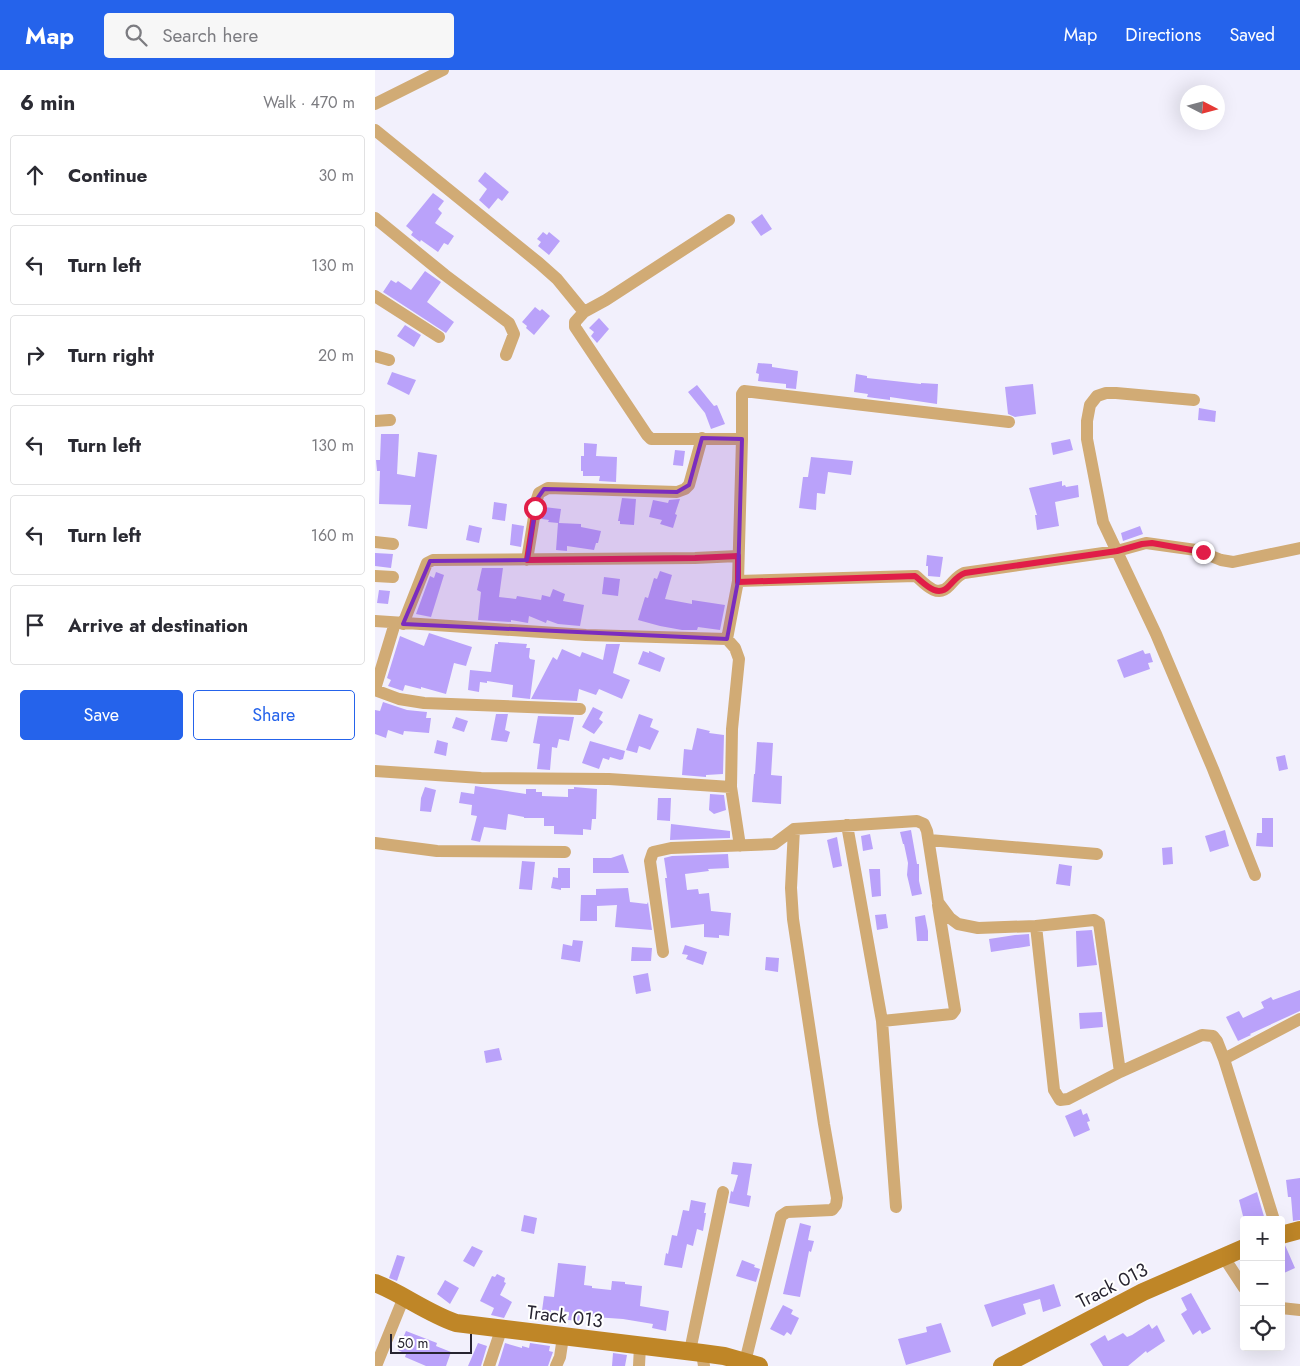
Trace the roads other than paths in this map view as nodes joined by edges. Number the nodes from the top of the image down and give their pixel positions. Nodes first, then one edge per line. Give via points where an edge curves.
1 (443, 70) edge
2 (375, 104) edge
3 (375, 130) edge
4 (375, 218) edge
5 (729, 220) dead end
6 (375, 296) edge
7 (584, 312) junction
8 (439, 337) dead end
9 (506, 355) dead end
10 (375, 356) edge
11 (389, 360) dead end
12 (1193, 400) dead end
13 (390, 420) dead end
14 (375, 421) edge
15 (1009, 422) dead end
16 (702, 438) junction
17 (742, 439) junction
18 (375, 542) edge
19 (393, 544) dead end
20 (1300, 548) edge
21 (1117, 551) junction
22 (738, 556) junction
23 (527, 560) junction
24 (375, 576) edge
25 (393, 578) dead end
26 (738, 582) junction
27 (375, 620) edge
28 (399, 623) junction
29 (727, 639) junction
30 (375, 690) edge
31 (580, 709) dead end
32 (375, 771) edge
33 (731, 787) junction
34 (847, 825) junction
35 (794, 829) junction
36 (929, 840) junction
37 (375, 842) edge
38 (740, 846) junction
39 (565, 852) dead end
40 (1097, 854) dead end
41 (1255, 875) dead end
42 (938, 902) junction
43 (1036, 926) junction
44 (663, 952) dead end
45 (1300, 1019) edge
46 (882, 1021) junction
47 (1224, 1059) junction
48 (1120, 1072) junction
49 (723, 1192) dead end
50 (896, 1207) dead end
51 (1273, 1216) edge
52 (1300, 1230) edge
53 (1285, 1234) edge
54 (1240, 1250) edge
55 (1223, 1256) junction
56 (375, 1283) edge
57 (1240, 1284) edge
58 (404, 1297) junction
59 (1285, 1308) edge
60 (1300, 1310) edge
61 (501, 1330) junction
62 (563, 1337) junction
63 (640, 1346) junction
64 (699, 1357) edge
65 (752, 1364) edge
66 (376, 1366) edge
67 (489, 1366) edge
68 (556, 1366) edge
69 (639, 1366) edge
70 (1002, 1366) edge

1 - 2 street
3 - 7 street via 539,263
4 - 9 street via 509,323 514,334
5 - 7 street
6 - 8 street
7 - 16 street via 575,322 575,327 647,435 659,440
10 - 11 street
12 - 21 street via 1106,393 1097,396 1090,405 1087,439 1103,522
13 - 14 street
15 - 17 street via 747,391 742,394
16 - 17 street
16 - 23 street via 689,485 677,492 542,490 537,499
17 - 22 street
18 - 19 street
20 - 21 street via 1233,562 1196,550 1152,543
21 - 26 street via 965,573 941,590 929,588 915,576
21 - 41 street via 1160,642
22 - 23 street
22 - 26 street
23 - 28 street via 430,561
24 - 25 street
26 - 29 street
27 - 28 street
28 - 29 street
28 - 30 street
29 - 33 street via 739,659 732,729
30 - 31 street via 424,703
32 - 33 street via 481,778 609,779
33 - 38 street
34 - 35 street
34 - 36 street via 917,821 926,827
34 - 46 street
35 - 38 street via 774,844
35 - 65 street via 793,919 837,1198 832,1210 787,1212 781,1216
36 - 40 street
36 - 42 street
37 - 39 street via 437,851
38 - 44 street via 671,848 657,850 651,855
42 - 43 street via 950,918 966,927
42 - 46 street via 955,1010 951,1014
43 - 48 street via 1094,920 1099,923
43 - 48 street via 1057,1096 1064,1101
45 - 47 street
46 - 50 street
47 - 48 street via 1215,1037 1206,1035
47 - 51 street
49 - 64 street
52 - 53 street
54 - 55 street, Track 013
55 - 57 street
55 - 70 street, Track 013 via 1143,1292
56 - 58 street, Track 013
58 - 61 street, Track 013 via 456,1323
58 - 66 street
59 - 60 street
61 - 62 street, Track 013
61 - 67 street
62 - 63 street, Track 013
62 - 68 street
63 - 64 street, Track 013
63 - 69 street
64 - 65 street, Track 013

